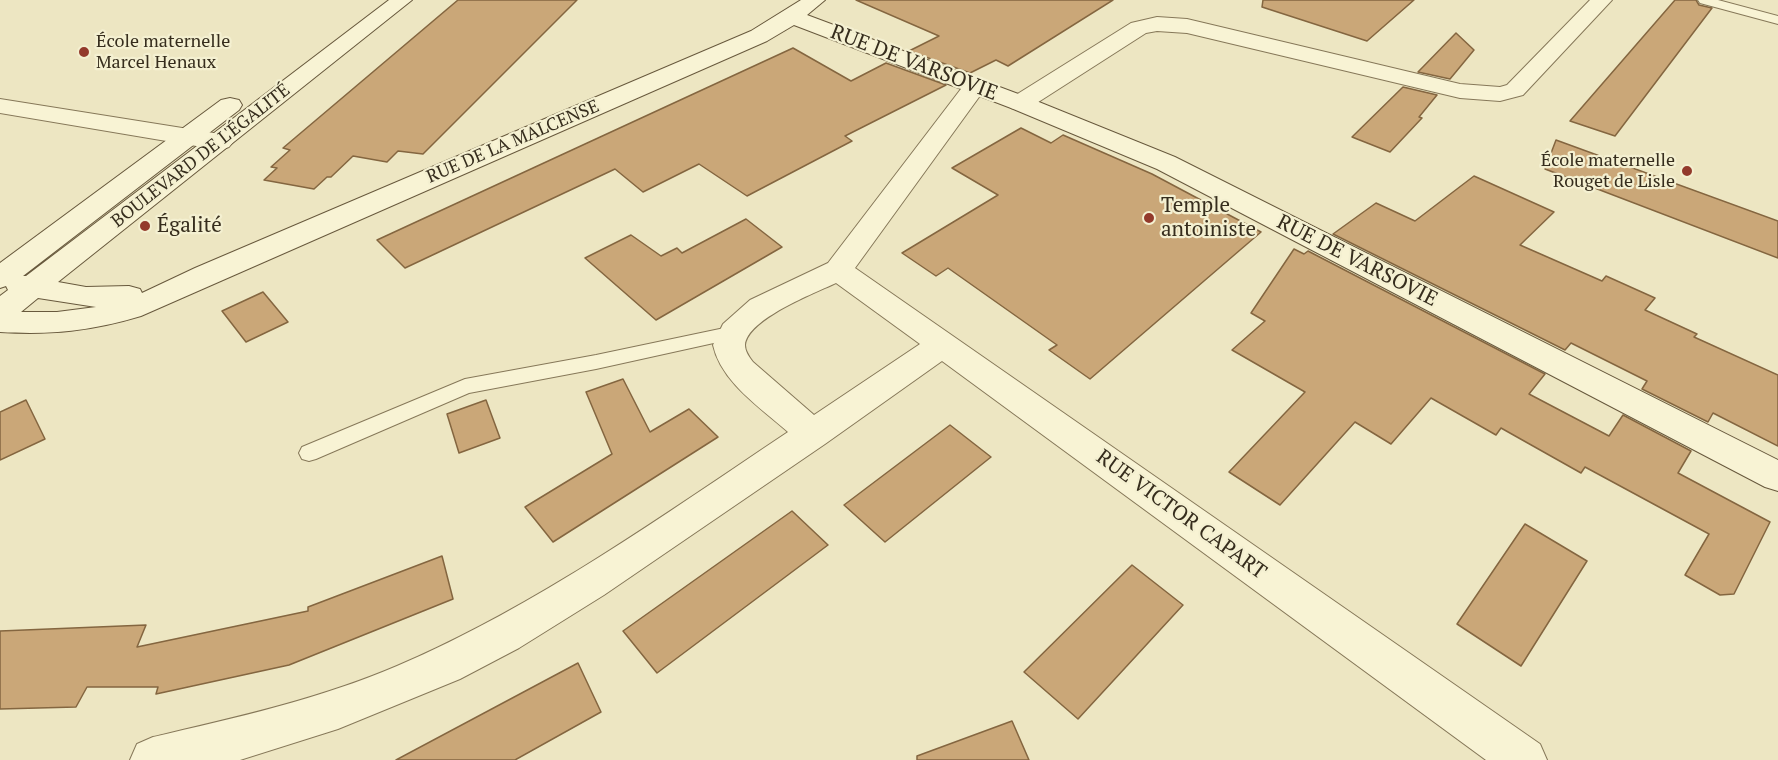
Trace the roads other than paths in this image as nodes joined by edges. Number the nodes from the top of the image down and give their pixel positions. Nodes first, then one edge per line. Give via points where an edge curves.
1 (371, 0) edge
2 (402, 0) edge
3 (815, 0) edge
4 (1602, 0) edge
5 (1704, 0) edge
6 (792, 17) junction
7 (1778, 20) edge
8 (975, 86) junction
9 (1020, 103) junction
10 (0, 106) edge
11 (189, 137) junction
12 (220, 142) junction
13 (838, 270) junction
14 (206, 275) junction
15 (0, 280) edge
16 (32, 287) junction
17 (0, 312) edge
18 (0, 321) edge
19 (734, 332) junction
20 (943, 344) junction
21 (813, 435) junction
22 (309, 453) dead end
23 (1778, 477) edge
24 (153, 760) edge
25 (1524, 760) edge

1 - 11 street, BOULEVARD DE L'ÉGALITÉ
2 - 12 street, BOULEVARD DE L'ÉGALITÉ
3 - 6 street, RUE DE LA MALCENSE
4 - 9 street via 1521,86 1500,94 1460,91 1187,26 1157,24 1131,32
5 - 7 lane
6 - 8 street, RUE DE VARSOVIE
6 - 14 street, RUE DE LA MALCENSE via 741,44
8 - 9 street, RUE DE VARSOVIE
8 - 13 street
9 - 23 street, RUE DE VARSOVIE via 1166,163
10 - 11 street
11 - 12 street
11 - 15 street, BOULEVARD DE L'ÉGALITÉ
12 - 16 street, BOULEVARD DE L'ÉGALITÉ
13 - 19 street via 761,307
13 - 20 street, RUE VICTOR CAPART
14 - 16 street, RUE DE LA MALCENSE via 156,291 104,298
14 - 18 street, RUE DE LA MALCENSE via 146,304 100,318 48,325
15 - 16 street, RUE DE LA MALCENSE
16 - 17 street, BOULEVARD DE L'ÉGALITÉ
19 - 21 street via 729,345 741,370
19 - 22 lane via 465,386
20 - 21 street
20 - 25 street, RUE VICTOR CAPART
21 - 24 street via 543,612 444,666 331,710

